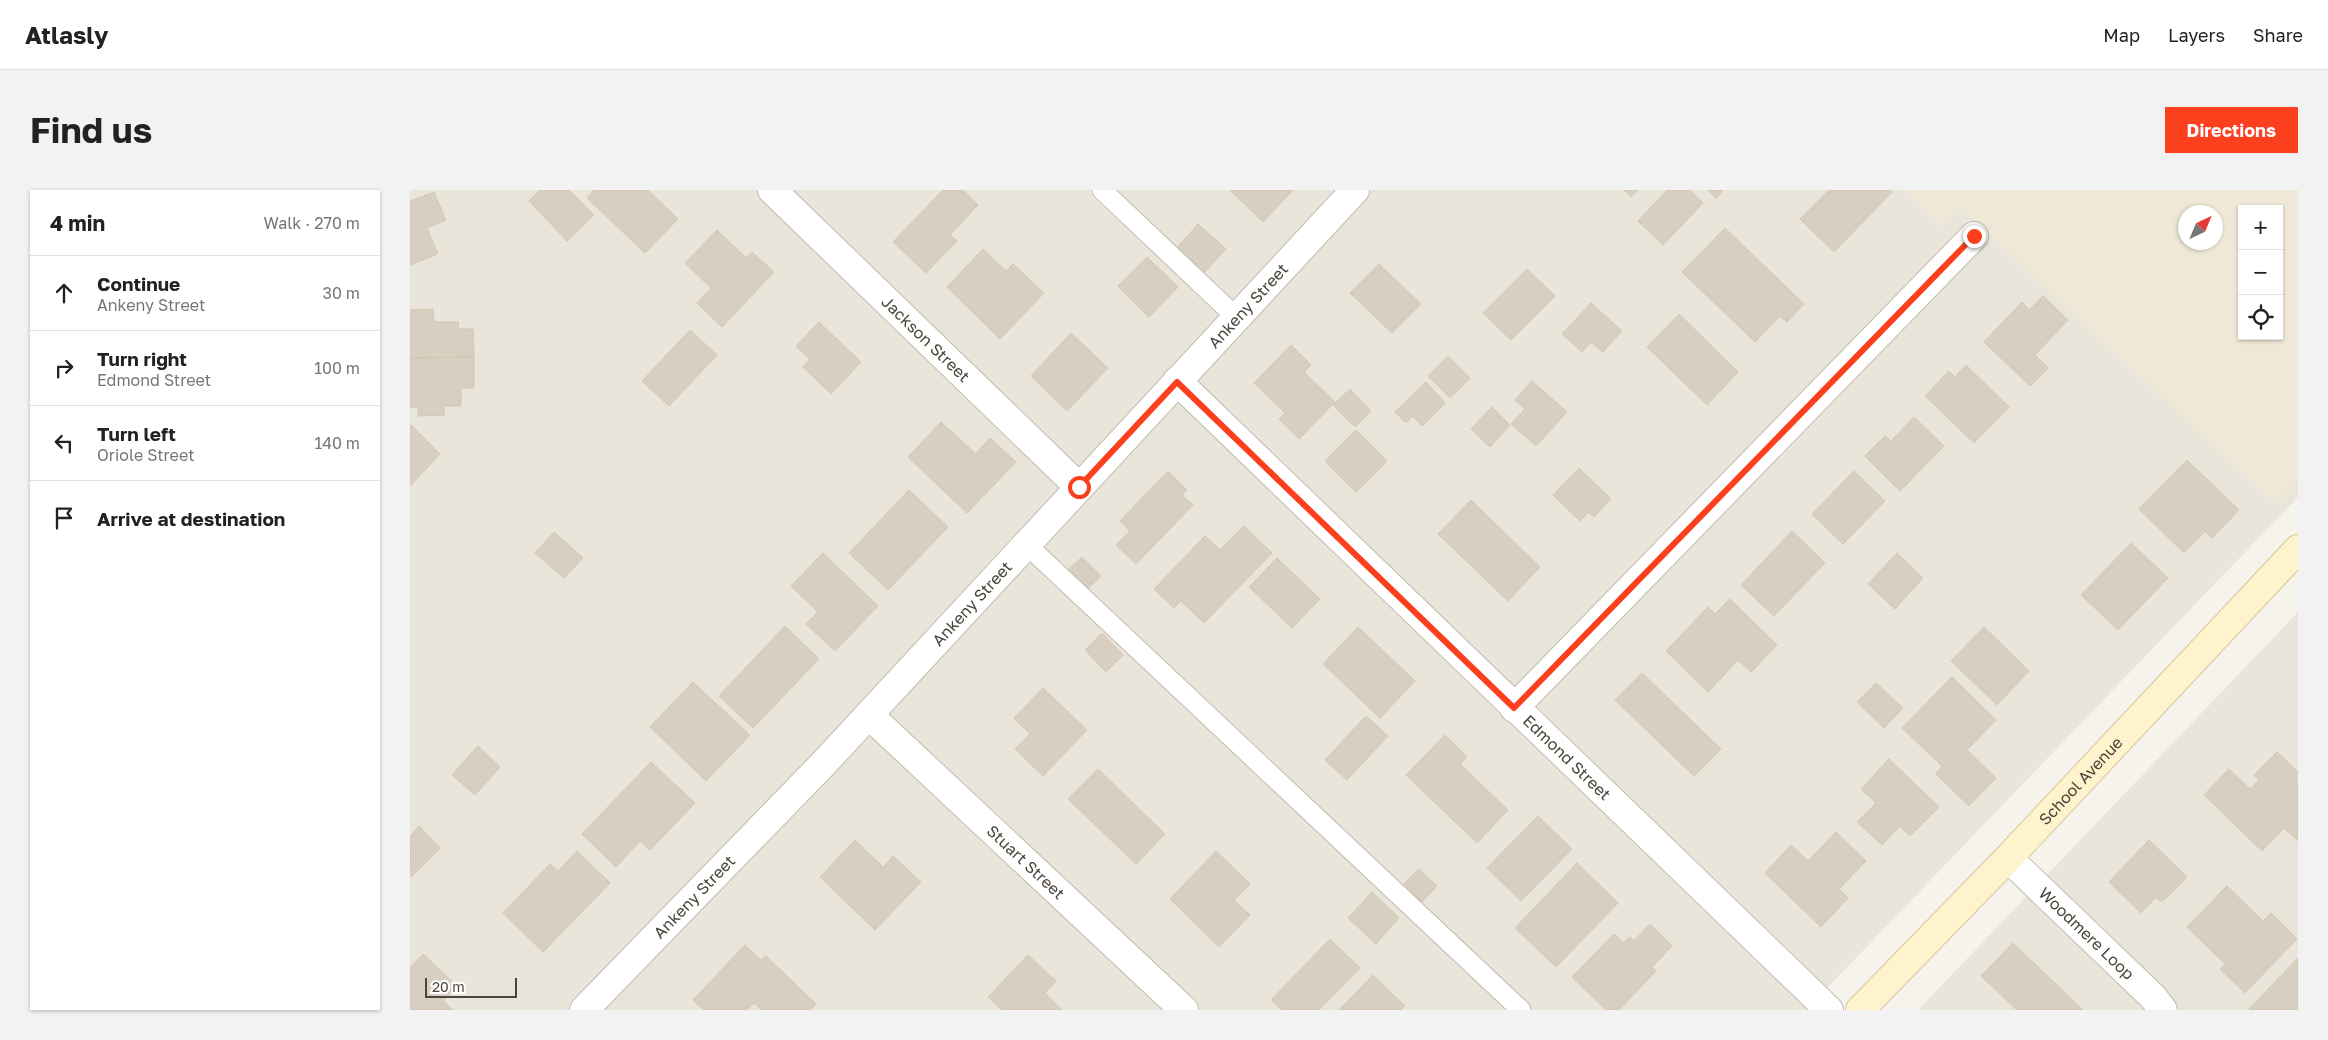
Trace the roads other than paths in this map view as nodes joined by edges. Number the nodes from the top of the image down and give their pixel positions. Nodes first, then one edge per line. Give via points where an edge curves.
1 (772, 190) edge
2 (1102, 190) edge
3 (1355, 190) edge
4 (1974, 236) dead end
5 (1236, 317) junction
6 (1177, 382) junction
7 (1079, 487) junction
8 (1027, 545) junction
9 (2298, 549) edge
10 (1514, 708) junction
11 (869, 715) junction
12 (2008, 858) junction
13 (584, 1010) edge
14 (1184, 1010) edge
15 (1521, 1010) edge
16 (1829, 1010) edge
17 (1860, 1010) edge
18 (2163, 1010) edge

1 - 7 street, Jackson Street
2 - 5 lane
3 - 5 street, Ankeny Street
4 - 10 street
5 - 6 street, Ankeny Street
6 - 7 street, Ankeny Street
6 - 10 street, Edmond Street
7 - 8 street, Ankeny Street
8 - 11 street, Ankeny Street
8 - 15 lane
9 - 12 main road, School Avenue
10 - 16 street, Edmond Street
11 - 13 street, Ankeny Street
11 - 14 street, Stuart Street
12 - 17 main road, School Avenue
12 - 18 street, Woodmere Loop

